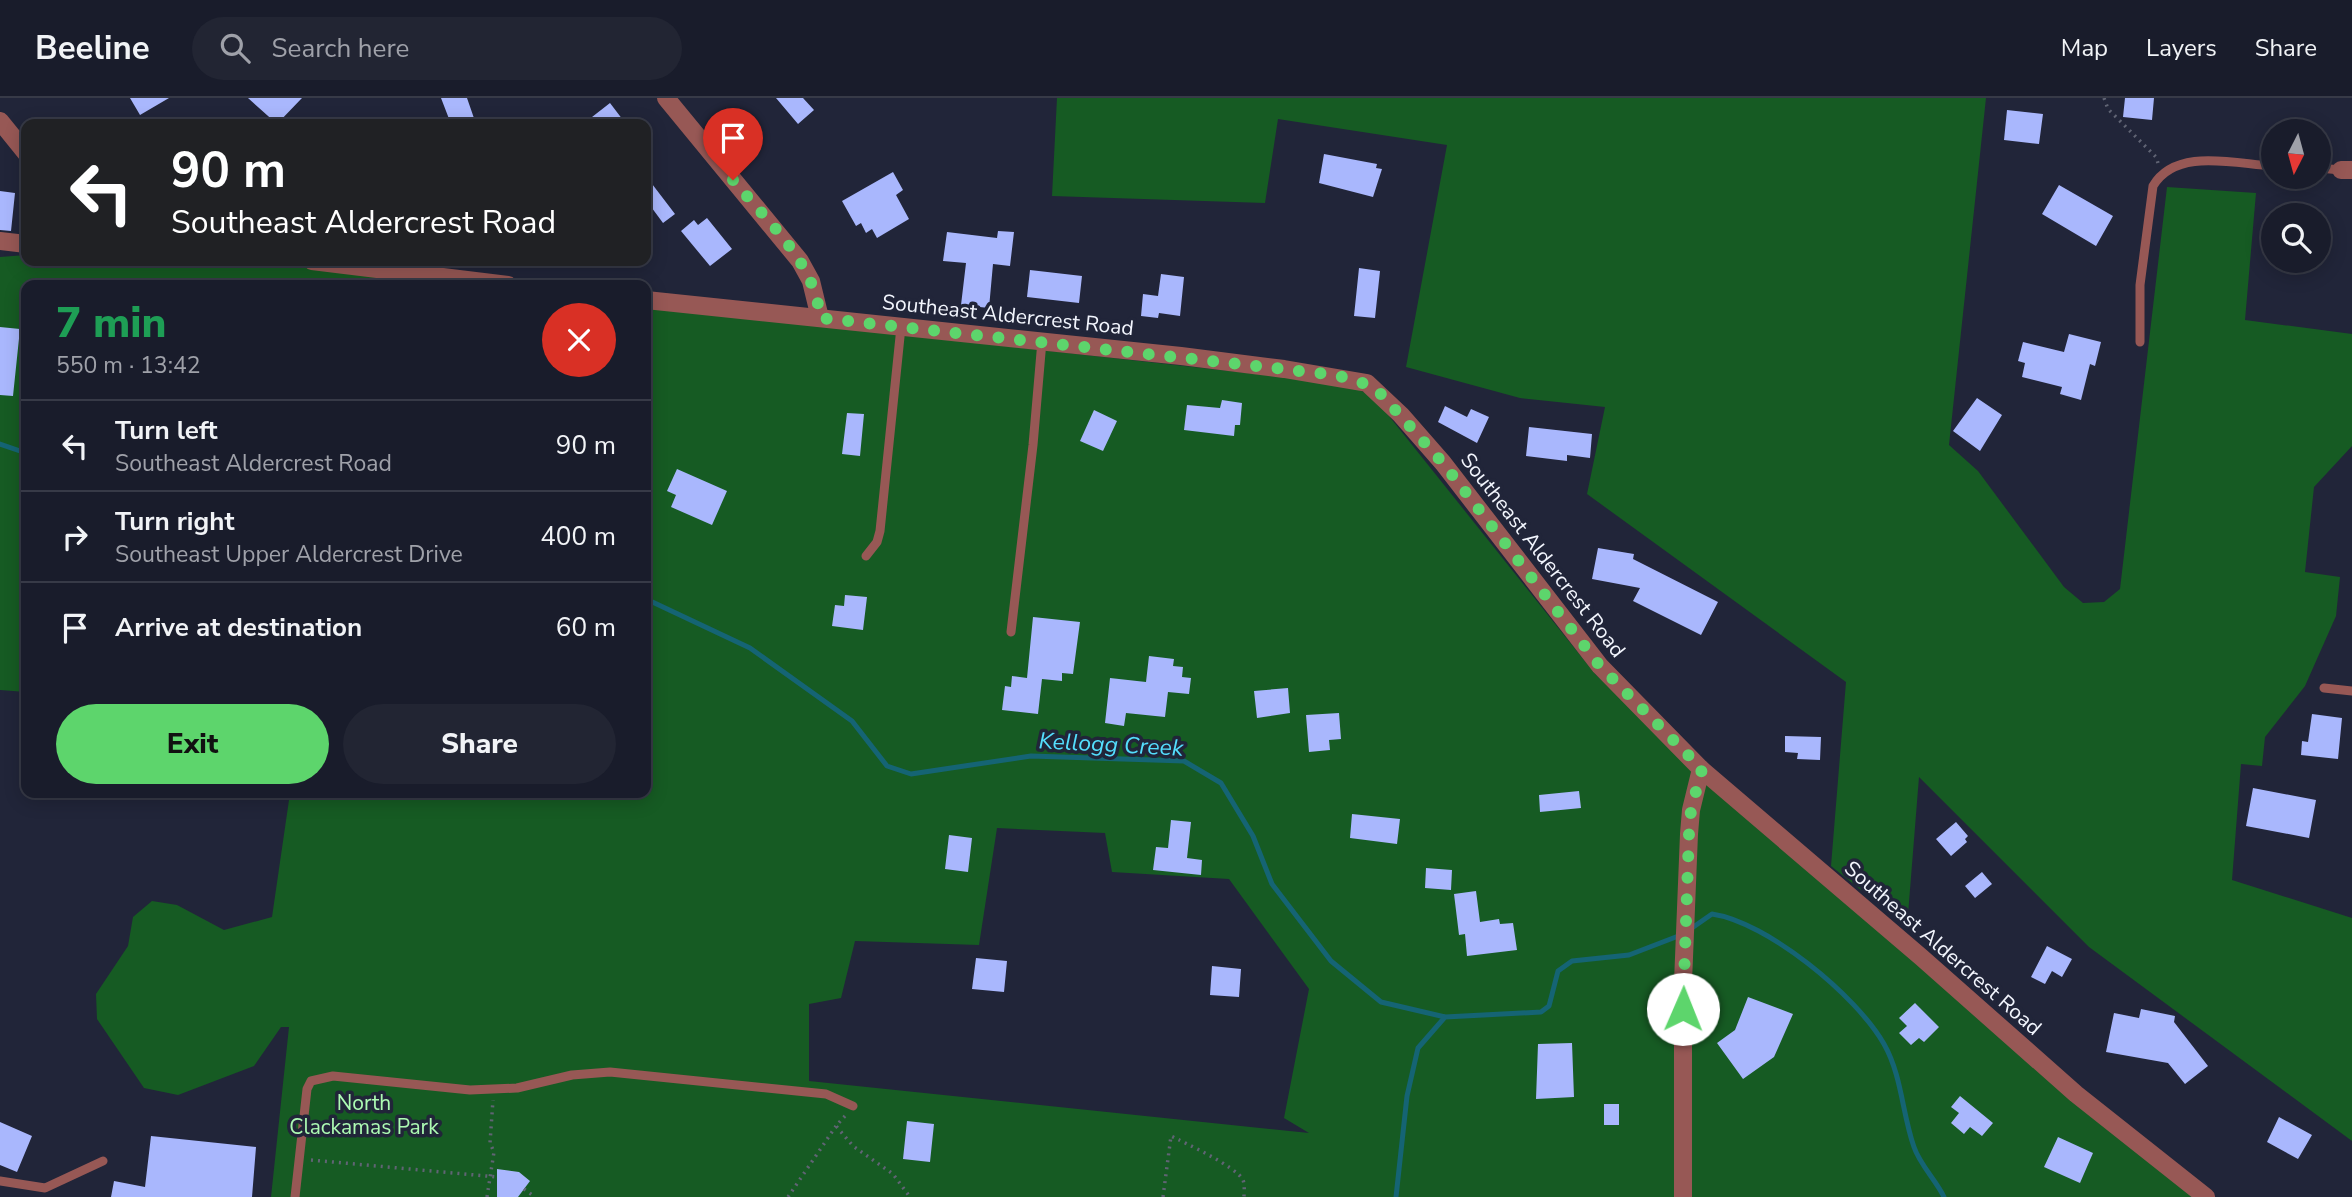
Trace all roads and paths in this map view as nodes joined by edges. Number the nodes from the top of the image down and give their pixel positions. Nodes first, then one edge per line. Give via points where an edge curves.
1 (666, 98) edge
2 (2104, 98) edge
3 (0, 121) edge
4 (21, 147) edge
5 (2261, 165) edge
6 (2161, 172) junction
7 (0, 241) edge
8 (21, 243) edge
9 (353, 266) edge
10 (467, 280) edge
11 (651, 301) edge
12 (820, 318) junction
13 (901, 327) junction
14 (1042, 341) junction
15 (2140, 342) dead end
16 (866, 556) dead end
17 (1011, 632) dead end
18 (2324, 688) dead end
19 (2352, 691) edge
20 (1702, 769) junction
21 (489, 1089) junction
22 (853, 1106) joint
23 (836, 1126) junction
24 (299, 1158) junction
25 (103, 1161) dead end
26 (491, 1176) junction
27 (497, 1177) dead end
28 (0, 1181) edge
29 (524, 1189) dead end
30 (295, 1197) edge
31 (487, 1197) edge
32 (535, 1197) edge
33 (788, 1197) edge
34 (910, 1197) edge
35 (1163, 1197) edge
36 (1244, 1197) edge
37 (1683, 1197) edge
38 (2206, 1197) edge

1 - 12 street via 800,261 814,289
2 - 6 path via 2108,108 2156,157
3 - 4 street
5 - 6 lane via 2192,162 2174,164
6 - 15 lane via 2153,186 2140,285
7 - 8 street
9 - 10 street
11 - 12 street, Southeast Aldercrest Road
12 - 13 street, Southeast Aldercrest Road
13 - 14 street, Southeast Aldercrest Road
13 - 16 lane via 880,531
14 - 17 lane
14 - 20 street, Southeast Aldercrest Road via 1367,383 1443,463 1600,666
18 - 19 lane
20 - 37 street via 1691,810 1686,904
20 - 38 street, Southeast Aldercrest Road via 2076,1094
21 - 22 lane via 610,1072 826,1094
21 - 24 lane via 333,1076 312,1081 307,1089
21 - 26 path via 494,1101
22 - 23 path
23 - 33 path
23 - 34 path via 853,1146 893,1174
24 - 26 path
24 - 30 lane
25 - 28 lane via 45,1188
26 - 27 path
26 - 31 path
29 - 32 path
35 - 36 path via 1171,1136 1237,1173 1243,1180

